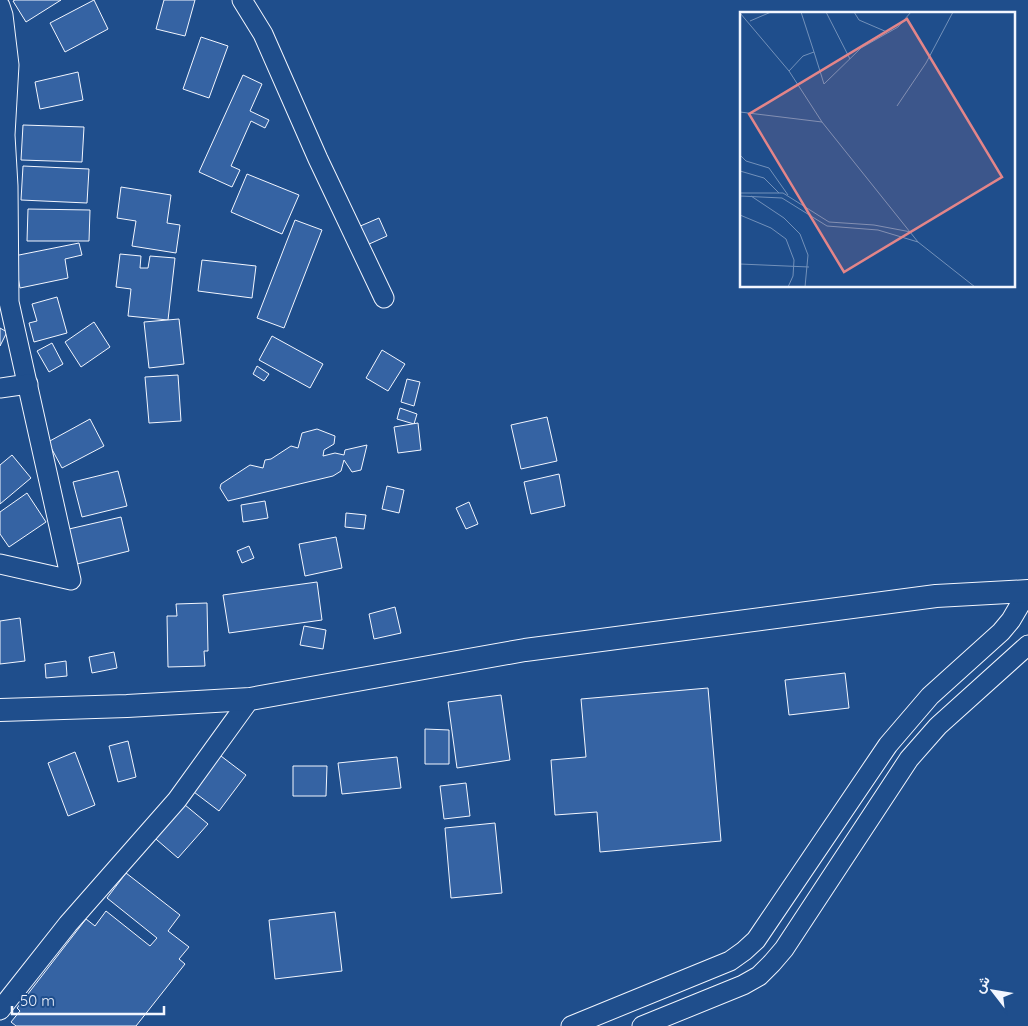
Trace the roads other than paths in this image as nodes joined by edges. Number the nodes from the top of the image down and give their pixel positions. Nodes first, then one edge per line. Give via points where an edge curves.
1 (242, 0) edge
2 (1, 12) edge
3 (3, 137) edge
4 (384, 298) dead end
5 (28, 384) junction
6 (0, 388) edge
7 (0, 564) edge
8 (1028, 591) edge
9 (1028, 644) edge
10 (250, 698) junction
11 (0, 710) edge
12 (0, 1010) edge
13 (572, 1026) edge
14 (642, 1026) edge

1 - 4 street via 263,34
2 - 3 street via 9,65
3 - 5 street via 8,186 9,302
5 - 6 street
5 - 7 street via 71,580
8 - 10 street via 936,596 525,650
8 - 13 street via 1001,632 930,696 888,745 756,940 730,961
9 - 14 street via 938,726 909,759 784,949 759,976 743,986
10 - 11 street
10 - 12 street via 177,800 68,924

